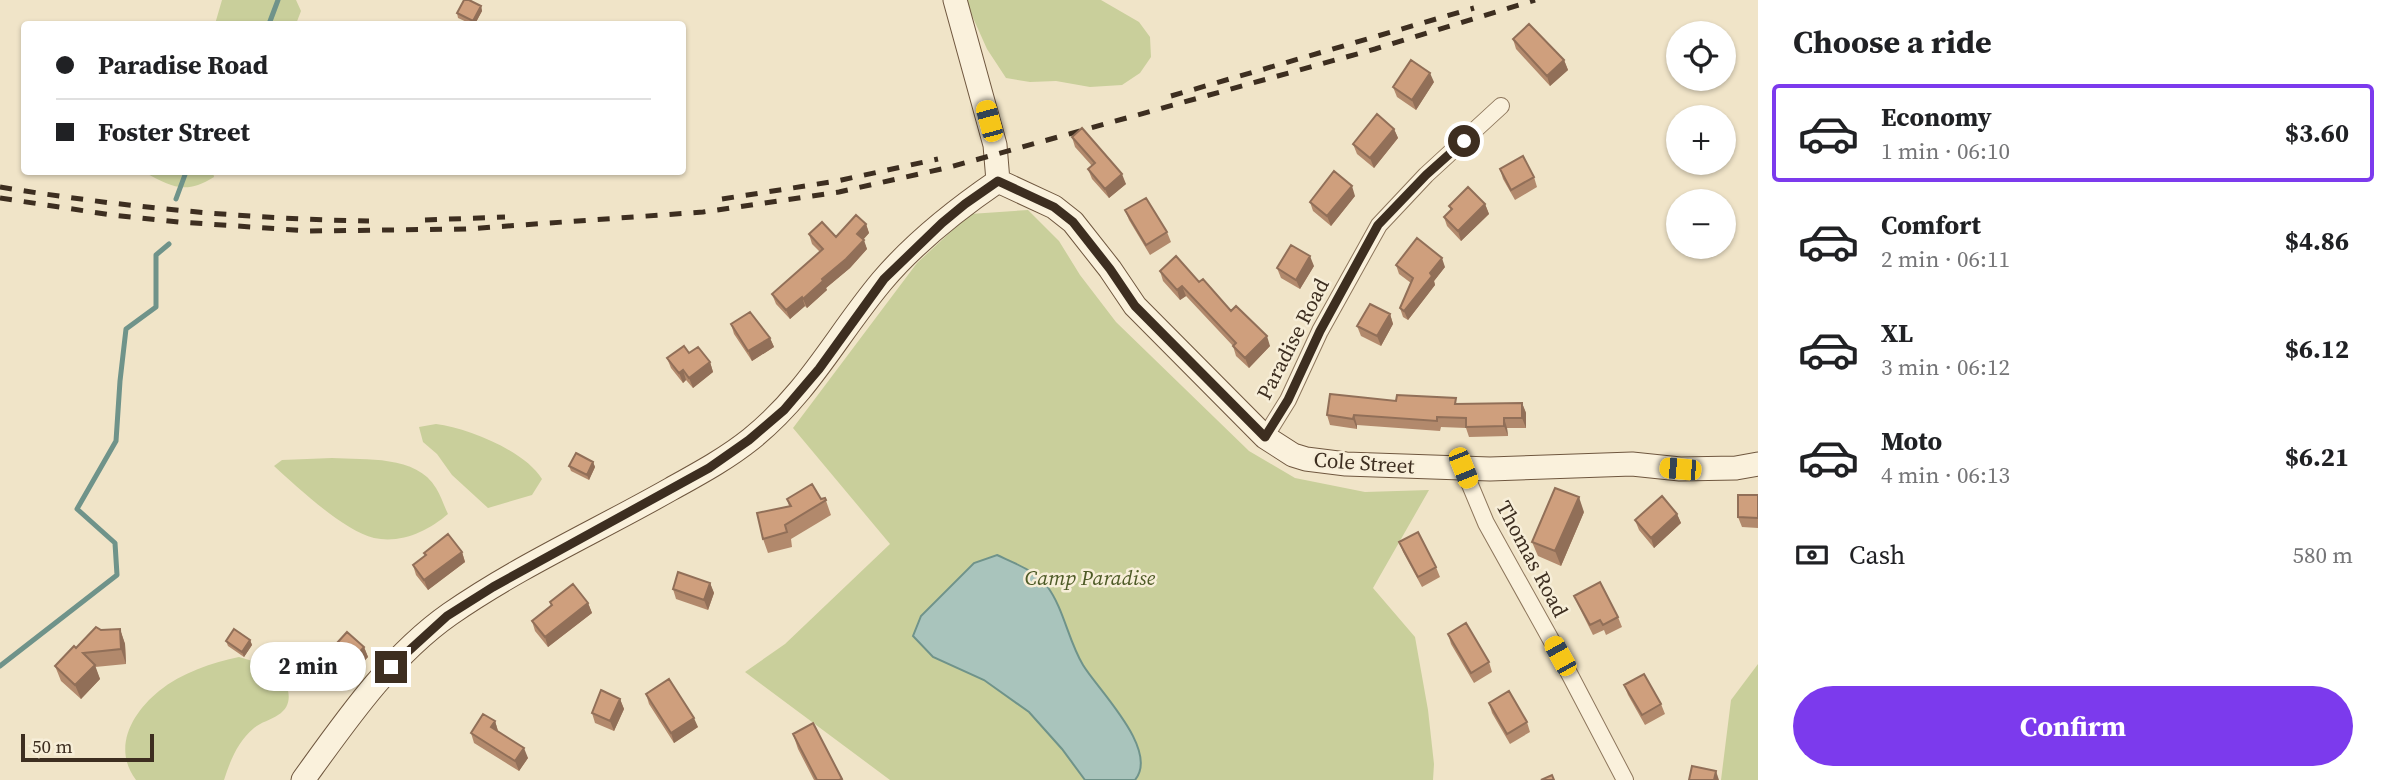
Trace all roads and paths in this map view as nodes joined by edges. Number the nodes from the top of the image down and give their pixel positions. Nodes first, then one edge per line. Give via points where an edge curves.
1 (955, 0) edge
2 (1501, 106) dead end
3 (998, 181) junction
4 (1265, 437) junction
5 (1758, 464) edge
6 (1463, 468) junction
7 (303, 780) edge
8 (1625, 780) edge

1 - 3 street via 995,145
2 - 4 street, Paradise Road via 1378,225
3 - 4 street, Cole Street via 1054,207 1073,222 1135,306
3 - 7 street via 942,223 884,279 819,369 758,433 709,468 447,616 391,667
4 - 6 street, Cole Street via 1306,459
5 - 6 street, Cole Street via 1680,469 1632,464
6 - 8 street, Thomas Road via 1486,523

